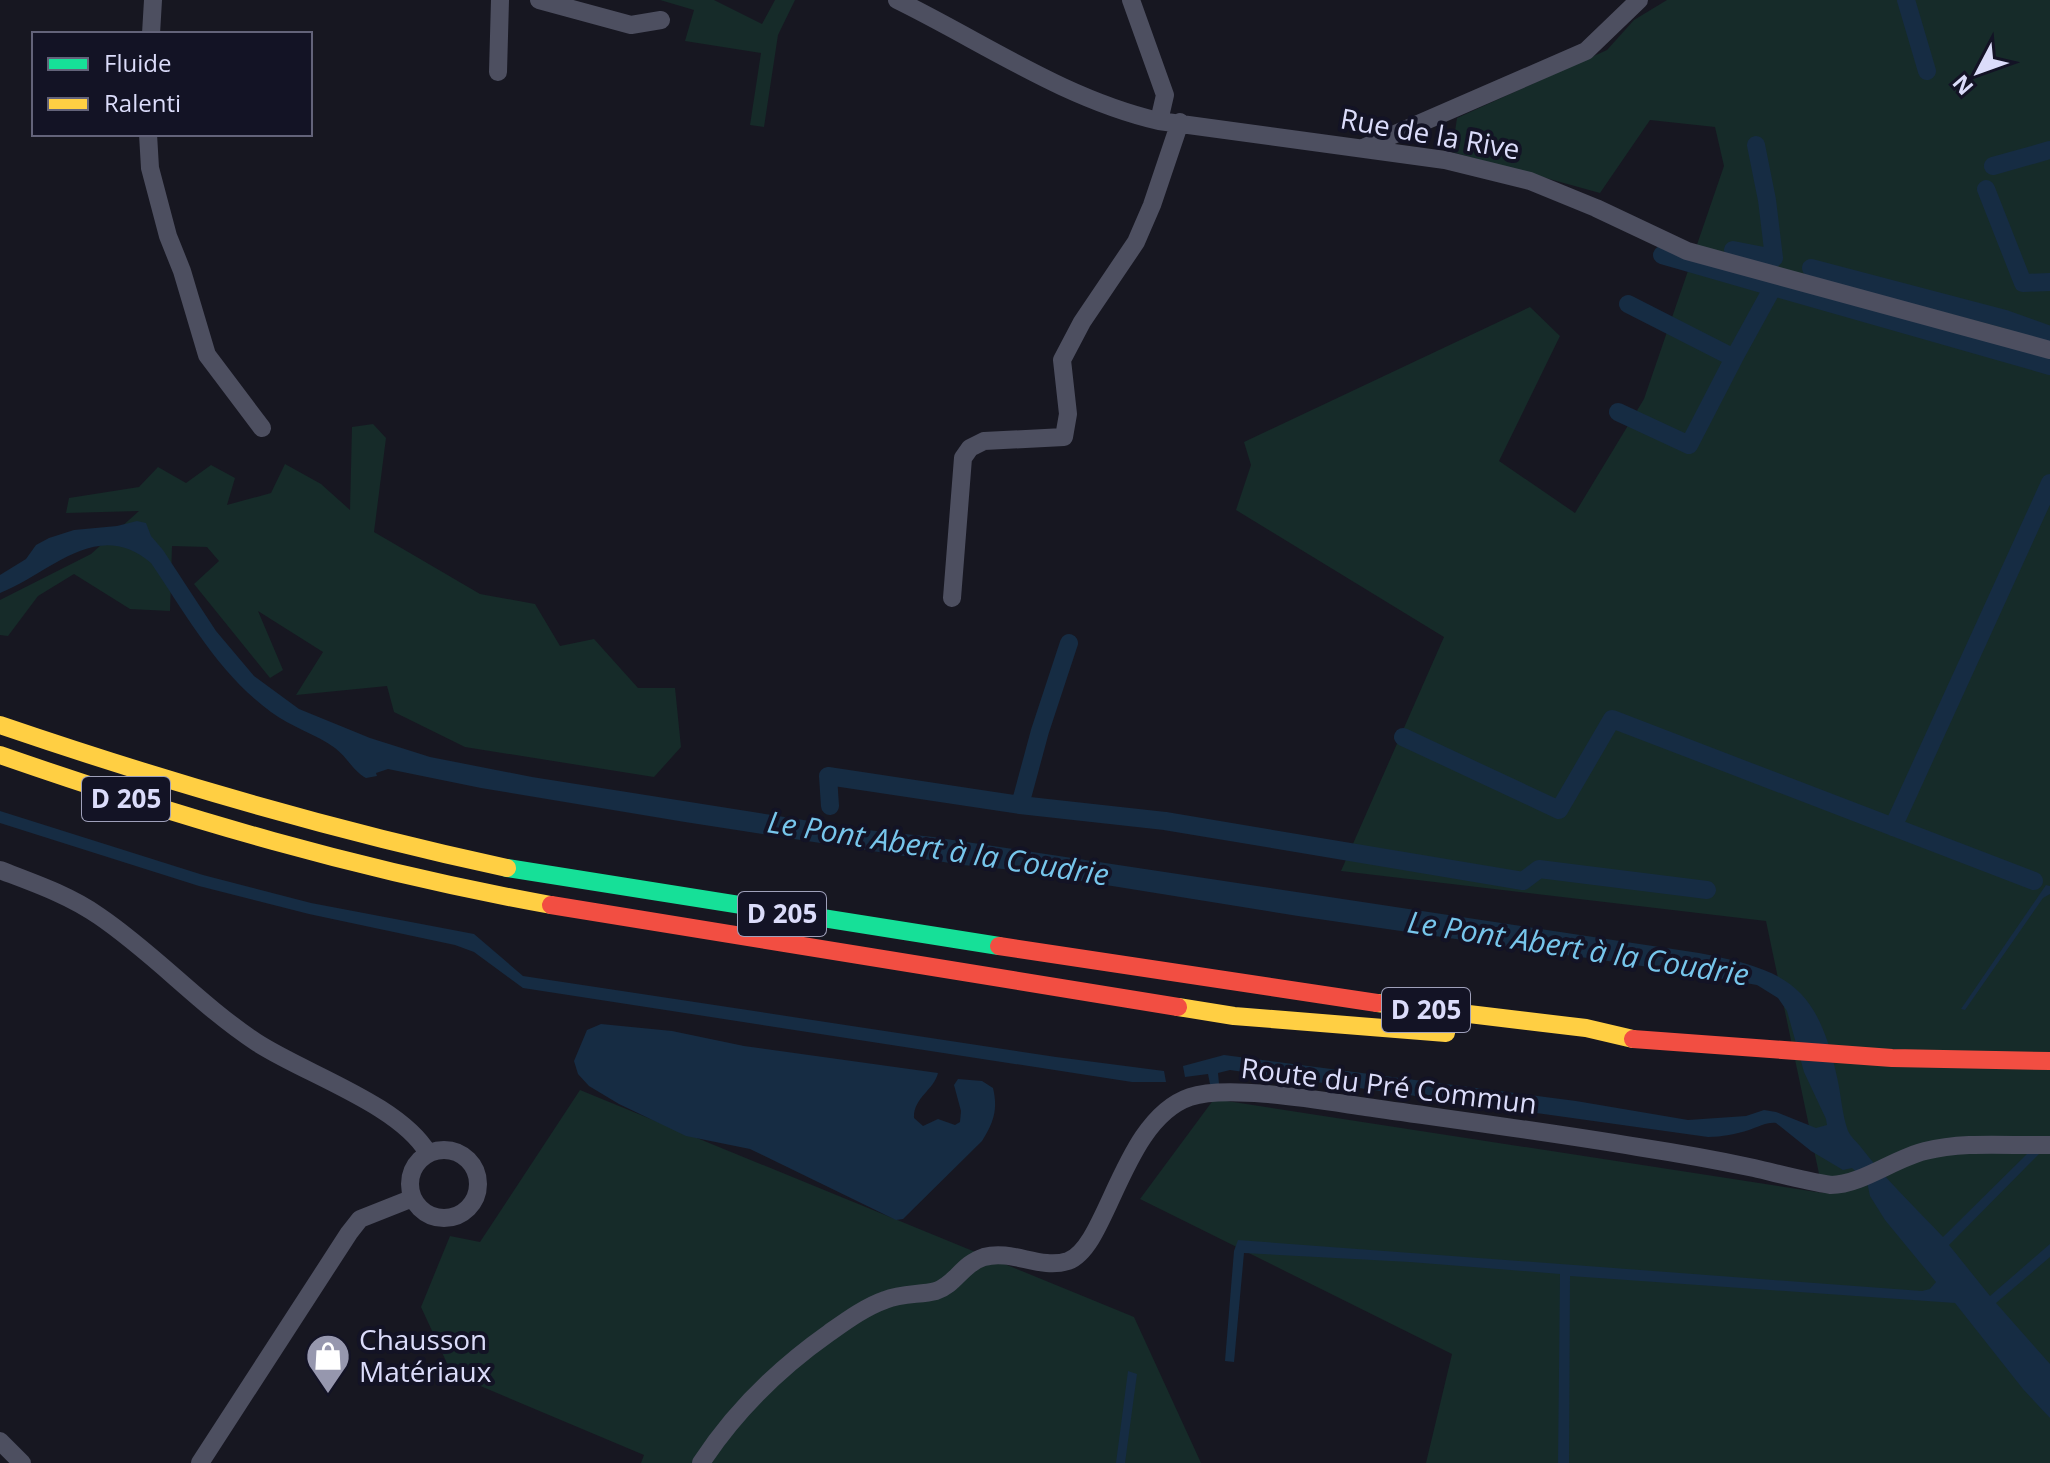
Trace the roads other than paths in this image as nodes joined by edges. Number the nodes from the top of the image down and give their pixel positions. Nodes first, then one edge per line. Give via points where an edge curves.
1 (153, 0) edge
2 (500, 0) edge
3 (539, 0) edge
4 (1131, 0) edge
5 (1639, 0) edge
6 (902, 1) edge
7 (661, 20) dead end
8 (151, 32) edge
9 (498, 72) dead end
10 (1159, 121) junction
11 (1180, 122) junction
12 (148, 136) edge
13 (1361, 149) junction
14 (2050, 350) edge
15 (262, 428) dead end
16 (952, 598) dead end
17 (0, 718) edge
18 (0, 725) edge
19 (46, 742) junction
20 (0, 755) edge
21 (2, 875) edge
22 (1464, 1034) dead end
23 (1495, 1035) dead end
24 (1633, 1039) junction
25 (2050, 1061) edge
26 (2050, 1145) edge
27 (428, 1153) junction
28 (413, 1198) junction
29 (0, 1441) edge
30 (22, 1463) edge
31 (200, 1463) edge
32 (701, 1463) edge

1 - 8 street
2 - 9 street
3 - 7 street via 631,25
4 - 10 street via 1165,95
5 - 13 street via 1586,51
6 - 10 street, Rue de la Rive via 1074,93
10 - 11 street, Rue de la Rive
11 - 13 street, Rue de la Rive
11 - 16 street via 1136,242 1062,360 1068,414 1064,437 984,441 963,458
12 - 15 street via 164,222 207,355
13 - 14 street, Rue de la Rive via 1445,160 1530,181 1687,251
17 - 19 main road
18 - 19 main road, D 205
19 - 24 main road, D 205 via 280,813 542,875
20 - 22 main road, D 205 via 253,837 458,888 1234,1016
21 - 27 street via 39,884 97,914 245,1034 404,1125
23 - 24 main road, D 205
24 - 25 main road, D 205 via 1892,1058
26 - 32 street, Route du Pré Commun via 1942,1147 1831,1185 1638,1147 1302,1098 1192,1096 1166,1110 1145,1136 1082,1251 1069,1260 1049,1263 986,1257 967,1265 947,1286 884,1300 850,1318 763,1385
27 - 28 street via 410,1175
27 - 28 street via 456,1151 468,1159 479,1186 475,1199 466,1211 439,1218 425,1213
28 - 31 street via 360,1219
29 - 30 street

